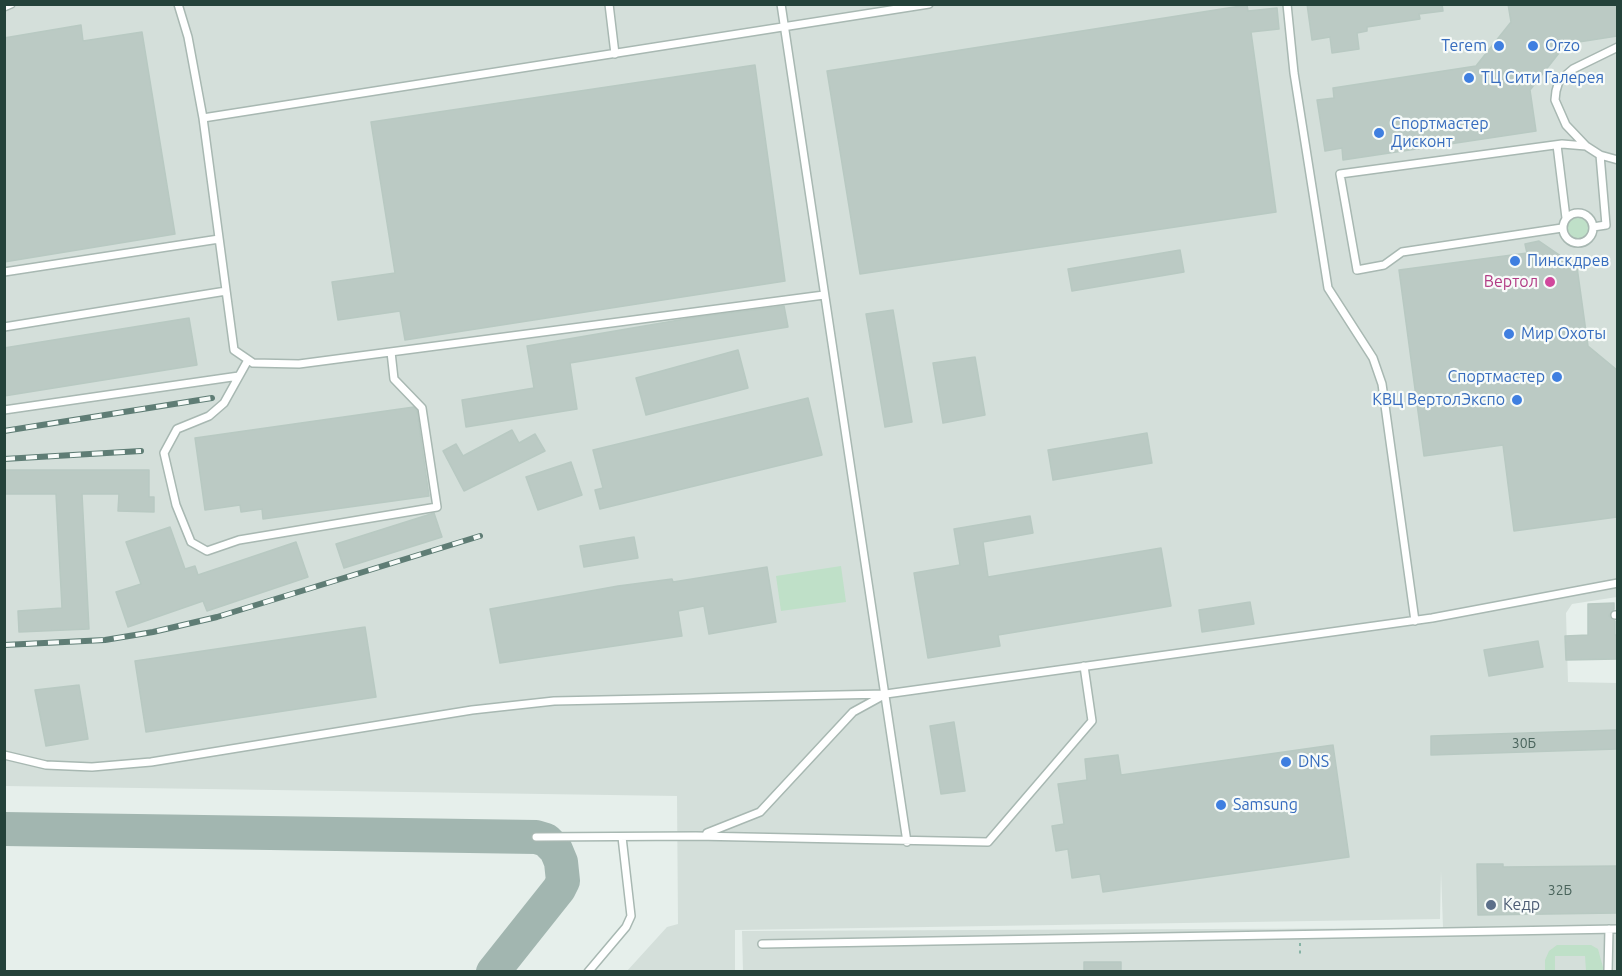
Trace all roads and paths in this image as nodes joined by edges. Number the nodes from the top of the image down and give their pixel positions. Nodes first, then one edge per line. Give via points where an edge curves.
1 (11, 4) edge
2 (178, 4) edge
3 (609, 4) edge
4 (781, 4) edge
5 (929, 4) edge
6 (1287, 4) edge
7 (4, 7) edge
8 (784, 27) junction
9 (1617, 46) edge
10 (615, 54) junction
11 (203, 118) junction
12 (1557, 145) junction
13 (1586, 146) junction
14 (1600, 155) junction
15 (1617, 160) edge
16 (1566, 218) junction
17 (1593, 227) junction
18 (1562, 228) junction
19 (219, 239) junction
20 (4, 272) edge
21 (226, 291) junction
22 (824, 295) junction
23 (4, 327) edge
24 (392, 352) junction
25 (248, 360) junction
26 (239, 376) junction
27 (4, 410) edge
28 (1617, 583) edge
29 (1415, 621) junction
30 (1084, 666) junction
31 (886, 694) junction
32 (4, 755) edge
33 (696, 836) junction
34 (536, 837) dead end
35 (622, 837) junction
36 (908, 842) junction
37 (1609, 929) junction
38 (1617, 929) edge
39 (762, 944) dead end
40 (588, 972) edge
41 (1608, 972) edge

1 - 7 lane
2 - 11 lane
3 - 10 lane
4 - 8 lane
5 - 8 lane
6 - 29 lane via 1328,288 1373,358 1382,384
8 - 10 lane
8 - 22 lane
9 - 13 lane via 1559,81 1555,100 1566,125
10 - 11 lane
11 - 19 lane
12 - 13 lane
12 - 16 lane
12 - 18 lane via 1340,174 1357,270 1384,265 1402,252
13 - 14 lane
14 - 15 lane
14 - 17 lane via 1606,225
16 - 17 lane via 1580,213 1587,216
16 - 18 lane
17 - 18 lane via 1590,238 1575,243 1568,240
19 - 20 lane
19 - 21 lane
21 - 23 lane
21 - 25 lane via 234,350
22 - 24 lane
22 - 31 lane
24 - 25 lane via 287,365
24 - 26 lane via 394,379 422,408 437,507 239,540 207,551 191,542 176,506 164,453 177,429 209,416 224,403
25 - 26 lane
26 - 27 lane
28 - 29 lane
29 - 30 lane
30 - 31 lane
30 - 36 lane via 1092,721 988,842
31 - 32 lane via 554,701 472,710 151,762 92,767 46,765
31 - 33 lane via 853,712 759,812 718,831
31 - 36 lane
33 - 35 lane
33 - 36 lane
34 - 35 lane
35 - 40 lane via 631,916
37 - 38 lane
37 - 39 lane
37 - 41 lane

